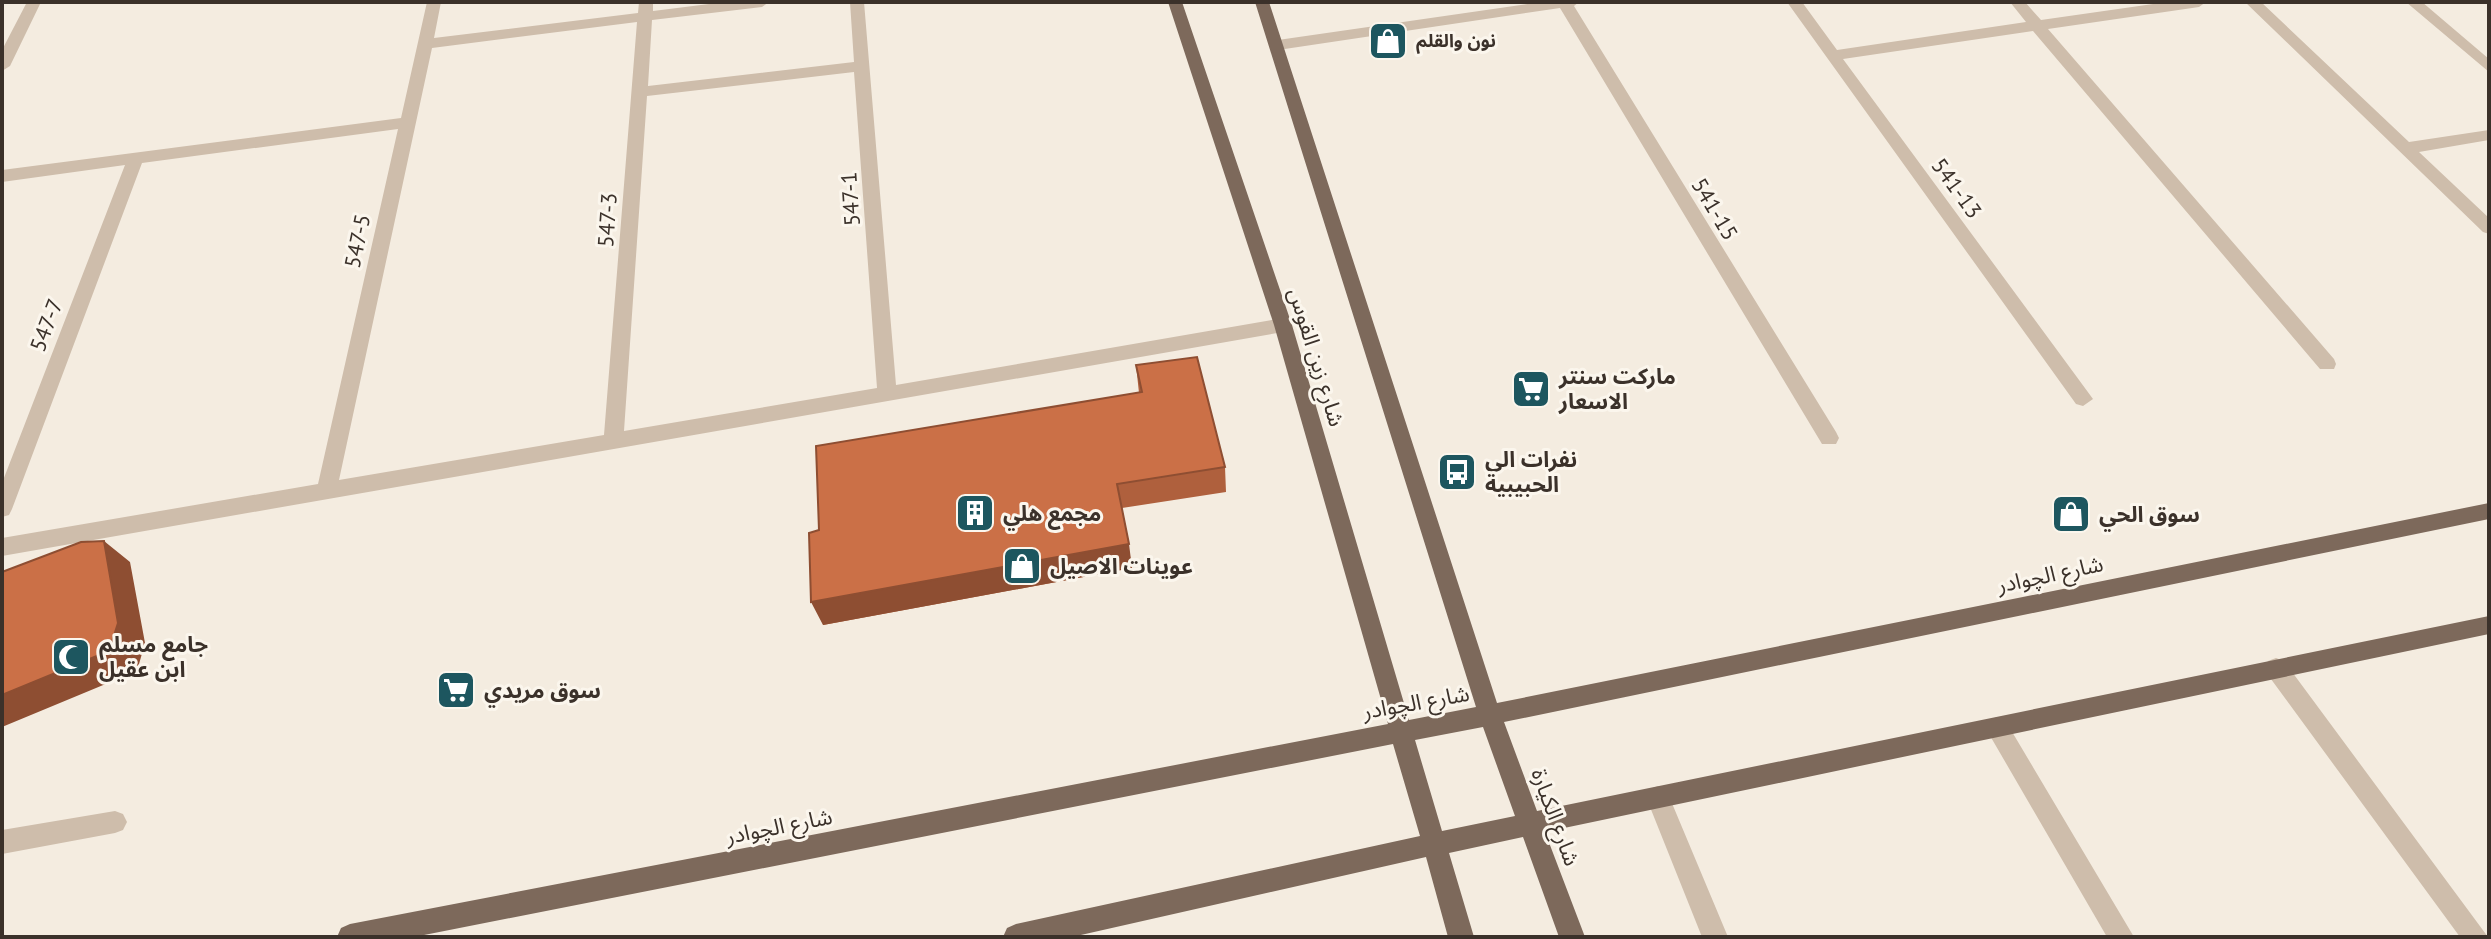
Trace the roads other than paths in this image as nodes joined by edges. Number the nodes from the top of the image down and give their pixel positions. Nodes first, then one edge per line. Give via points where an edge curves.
1 (34, 2) edge
2 (434, 2) edge
3 (762, 2) edge
4 (857, 2) edge
5 (1175, 2) edge
6 (1262, 2) edge
7 (1564, 2) edge
8 (1572, 2) edge
9 (1794, 2) edge
10 (2017, 2) edge
11 (2199, 2) edge
12 (2252, 2) edge
13 (2413, 2) edge
14 (646, 9) edge
15 (2037, 25) junction
16 (425, 44) junction
17 (1278, 45) junction
18 (1834, 55) junction
19 (2, 66) edge
20 (862, 66) junction
21 (2489, 67) edge
22 (639, 92) junction
23 (408, 122) junction
24 (2489, 135) edge
25 (2406, 148) junction
26 (136, 158) junction
27 (2, 176) edge
28 (2489, 228) edge
29 (1283, 325) junction
30 (2327, 364) dead end
31 (887, 394) junction
32 (2083, 399) dead end
33 (1829, 438) dead end
34 (613, 441) junction
35 (327, 491) junction
36 (2, 509) edge
37 (2489, 511) edge
38 (2, 547) edge
39 (2489, 625) edge
40 (2276, 668) junction
41 (1490, 715) junction
42 (1997, 727) junction
43 (1401, 730) junction
44 (1658, 797) junction
45 (115, 822) dead end
46 (1530, 823) junction
47 (2, 842) edge
48 (1434, 844) junction
49 (350, 937) edge
50 (1016, 937) edge
51 (1461, 937) edge
52 (1572, 937) edge
53 (1715, 937) edge
54 (2121, 937) edge
55 (2475, 937) edge

1 - 19 street
2 - 16 street, 547-5
3 - 14 street
4 - 20 street, 547-1
5 - 29 main road, شارع زين القوس
6 - 17 main road
7 - 8 street
7 - 17 street
7 - 33 street, 541-15
9 - 18 street, 541-13
10 - 15 street
11 - 15 street
12 - 25 street
13 - 21 street
14 - 16 street
14 - 22 street, 547-3
15 - 18 street
15 - 30 street
16 - 23 street, 547-5
17 - 41 main road
18 - 32 street, 541-13
20 - 22 street
20 - 31 street, 547-1
22 - 34 street, 547-3
23 - 26 street
23 - 35 street, 547-5
24 - 25 street
25 - 28 street
26 - 27 street
26 - 36 street, 547-7
29 - 31 street
29 - 43 main road, شارع زين القوس
31 - 34 street
34 - 35 street
35 - 38 street
37 - 41 main road, شارع الچوادر
39 - 40 main road
40 - 42 main road
40 - 55 street
41 - 43 main road, شارع الچوادر
41 - 46 main road, شارع الكيارة
42 - 44 main road
42 - 54 street
43 - 48 main road
43 - 49 main road, شارع الچوادر
44 - 46 main road
44 - 53 street
45 - 47 street
46 - 48 main road
46 - 52 main road, شارع الكيارة
48 - 50 main road
48 - 51 main road

